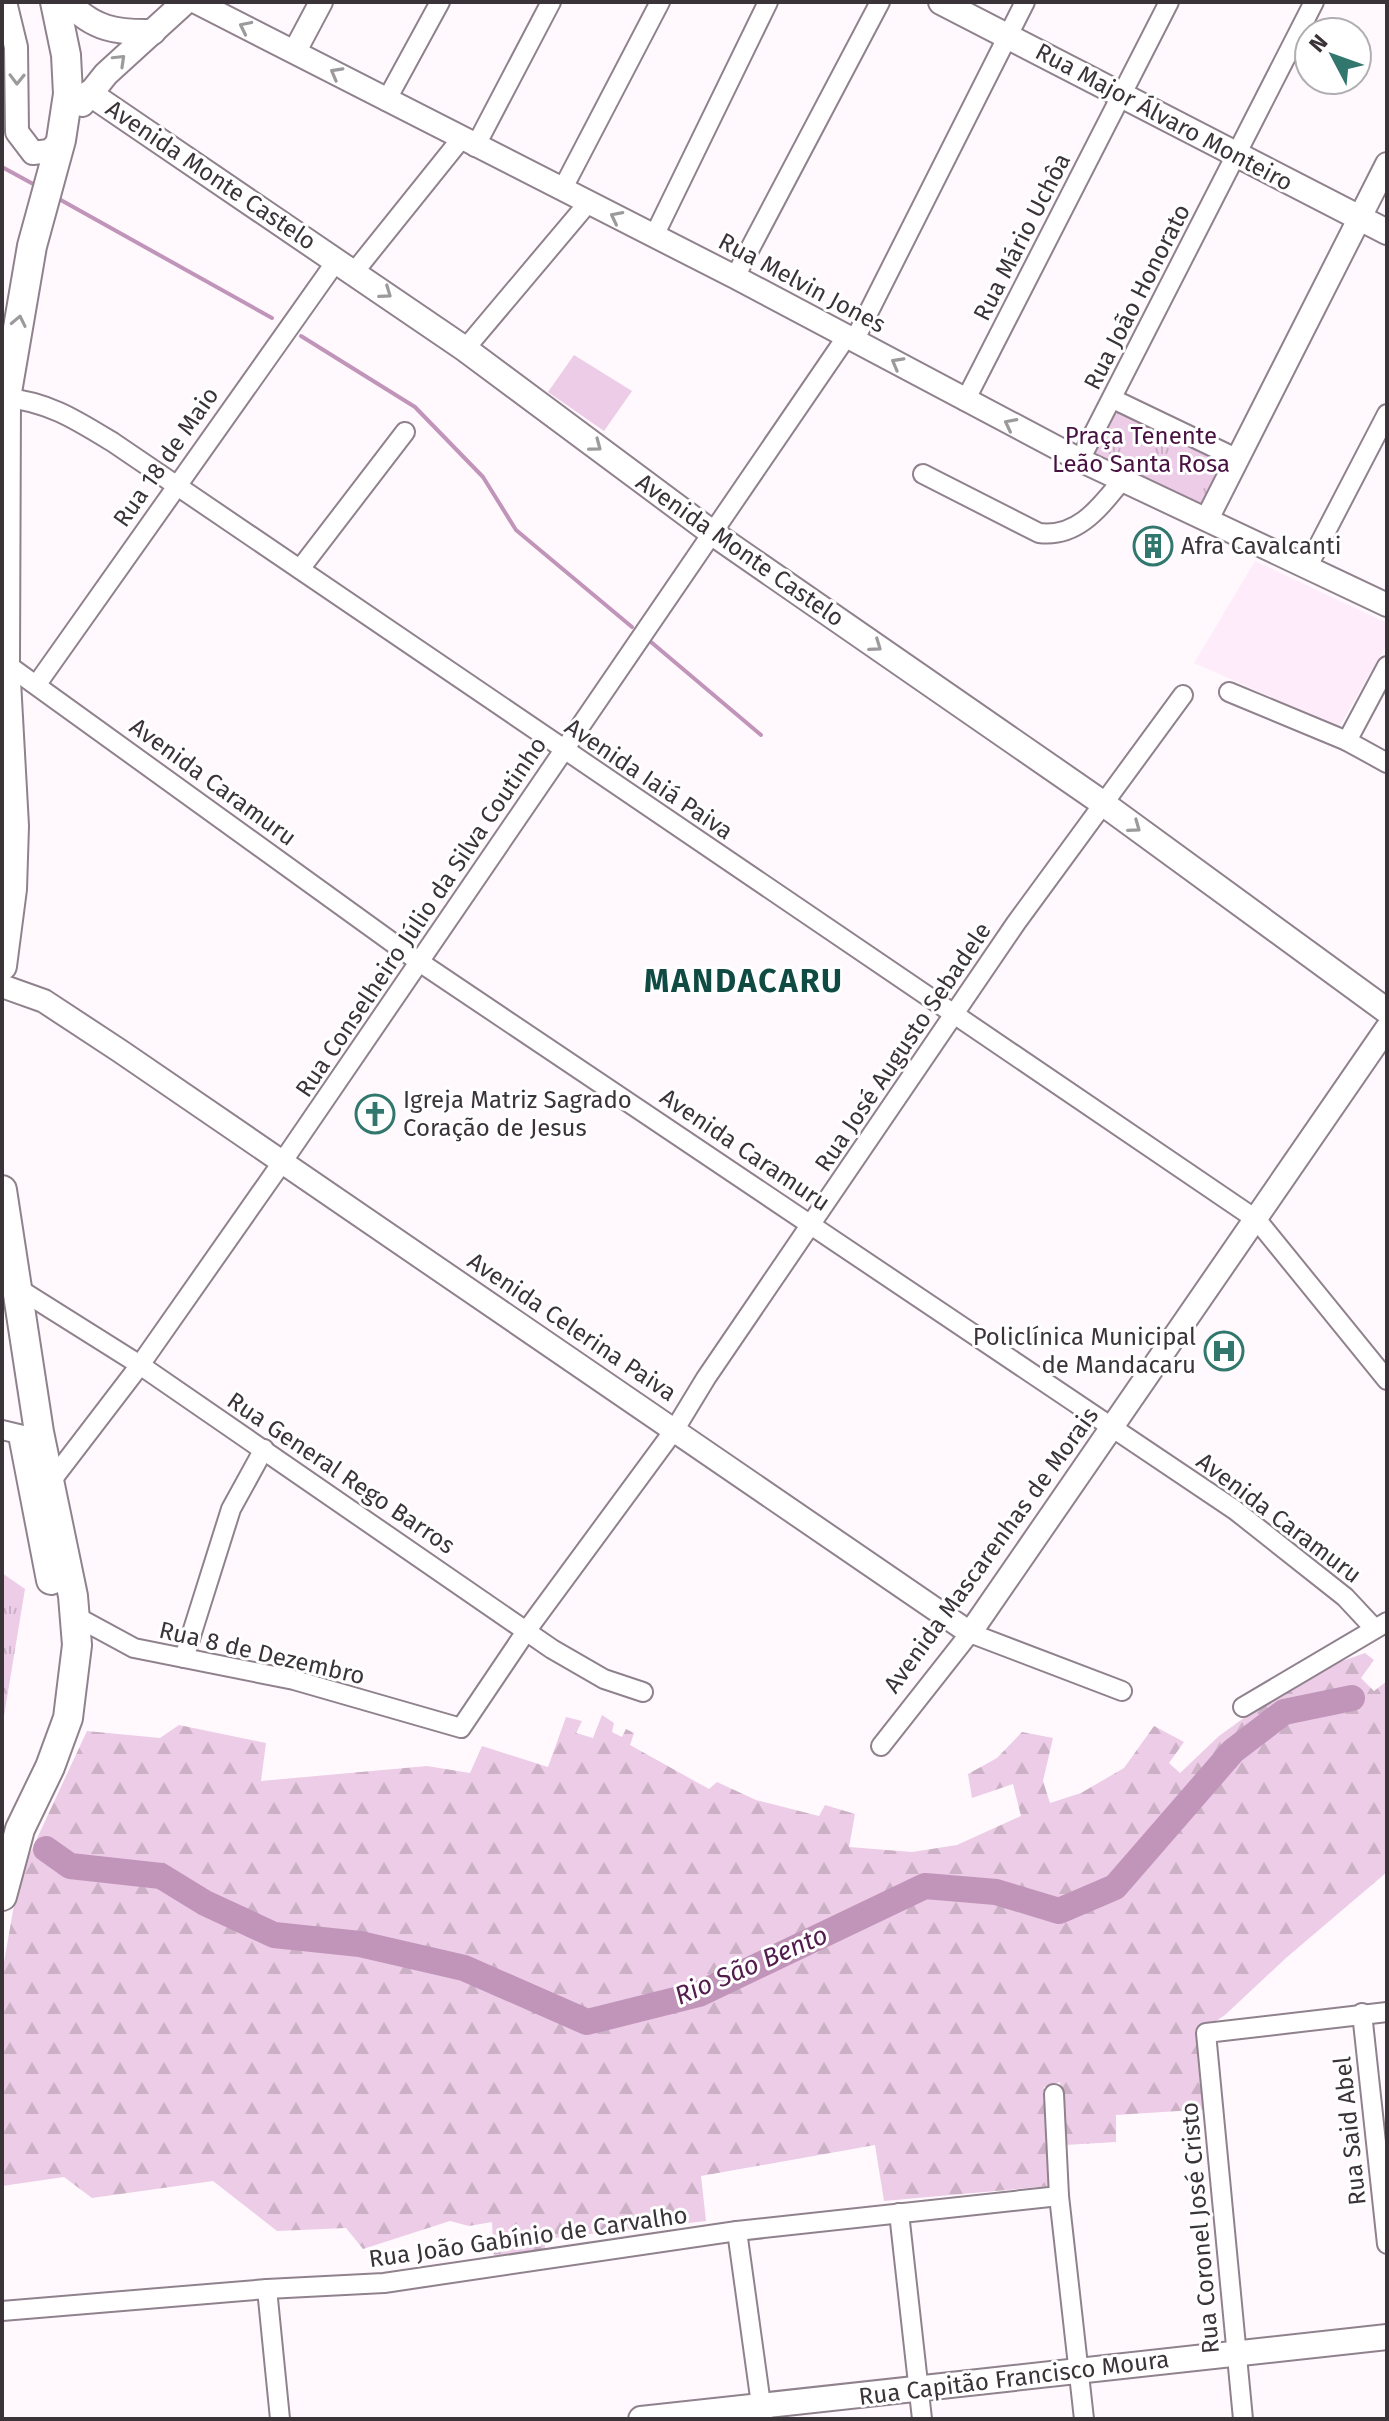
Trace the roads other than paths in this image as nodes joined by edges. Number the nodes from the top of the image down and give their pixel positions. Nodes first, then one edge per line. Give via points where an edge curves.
1 (5, 2) edge
2 (55, 2) edge
3 (68, 2) edge
4 (185, 2) edge
5 (196, 2) edge
6 (321, 2) edge
7 (440, 2) edge
8 (551, 2) edge
9 (660, 2) edge
10 (768, 2) edge
11 (880, 2) edge
12 (941, 2) edge
13 (1025, 2) edge
14 (1169, 2) edge
15 (1314, 2) edge
16 (153, 32) junction
17 (1007, 36) junction
18 (295, 51) junction
19 (89, 93) junction
20 (1122, 95) junction
21 (386, 101) junction
22 (9, 120) edge
23 (61, 140) junction
24 (468, 143) junction
25 (1235, 156) junction
26 (1387, 164) edge
27 (562, 190) junction
28 (588, 203) junction
29 (1359, 218) junction
30 (1387, 232) edge
31 (654, 236) junction
32 (346, 266) junction
33 (735, 277) junction
34 (851, 338) junction
35 (465, 349) junction
36 (4, 398) edge
37 (1113, 399) junction
38 (965, 401) junction
39 (1387, 414) edge
40 (405, 432) dead end
41 (1236, 458) junction
42 (1080, 460) junction
43 (923, 474) dead end
44 (1123, 479) junction
45 (176, 483) junction
46 (1208, 517) junction
47 (711, 532) junction
48 (4, 562) edge
49 (1308, 566) junction
50 (300, 569) junction
51 (1387, 605) edge
52 (5, 663) junction
53 (1387, 666) edge
54 (37, 684) junction
55 (1229, 692) dead end
56 (1183, 695) dead end
57 (1347, 741) junction
58 (564, 751) junction
59 (1387, 763) edge
60 (1101, 802) junction
61 (418, 961) junction
62 (2, 966) edge
63 (2, 986) edge
64 (1387, 1011) edge
65 (956, 1014) junction
66 (1387, 1028) edge
67 (1387, 1051) edge
68 (1362, 1068) junction
69 (283, 1161) junction
70 (2, 1190) edge
71 (1257, 1220) junction
72 (812, 1224) junction
73 (5, 1232) edge
74 (16, 1287) junction
75 (2, 1318) edge
76 (1380, 1358) edge
77 (140, 1365) junction
78 (1387, 1380) edge
79 (1112, 1427) junction
80 (675, 1429) junction
81 (12, 1432) edge
82 (264, 1449) junction
83 (52, 1480) junction
84 (75, 1616) junction
85 (1380, 1625) edge
86 (527, 1630) junction
87 (970, 1633) junction
88 (184, 1658) junction
89 (1122, 1691) dead end
90 (643, 1692) dead end
91 (479, 1705) joint
92 (1243, 1707) dead end
93 (881, 1746) dead end
94 (2, 1838) edge
95 (2, 1896) edge
96 (1387, 2012) edge
97 (1362, 2013) junction
98 (1054, 2094) dead end
99 (1059, 2196) junction
100 (899, 2213) junction
101 (737, 2231) junction
102 (1387, 2244) edge
103 (267, 2289) junction
104 (2, 2311) edge
105 (1387, 2337) edge
106 (1234, 2352) junction
107 (1078, 2370) junction
108 (919, 2390) junction
109 (762, 2412) edge
110 (280, 2419) edge
111 (641, 2419) edge
112 (922, 2419) edge
113 (1084, 2419) edge
114 (1243, 2419) edge

1 -> 22 street via 16,47
2 - 23 main road via 68,94
3 - 16 main road via 99,28
4 - 16 main road
18 -> 5 street, Rua Melvin Jones
6 - 18 street
7 - 21 street
8 - 24 street, Rua 18 de Maio
9 - 27 street
10 - 31 street
11 - 33 street
12 - 17 main road, Rua Major Álvaro Monteiro
13 - 17 street, Rua Conselheiro Júlio da Silva Coutinho
14 - 20 street, Rua Mário Uchôa
15 - 25 street, Rua João Honorato
19 -> 16 main road
17 - 20 main road, Rua Major Álvaro Monteiro
17 - 34 street, Rua Conselheiro Júlio da Silva Coutinho
21 -> 18 street, Rua Melvin Jones
19 - 23 main road
19 - 32 main road, Avenida Monte Castelo
20 - 25 main road, Rua Major Álvaro Monteiro
20 - 38 street, Rua Mário Uchôa
21 - 24 street, Rua Melvin Jones
22 - 23 street via 33,153 49,151
36 -> 23 main road via 32,246
24 - 27 street, Rua Melvin Jones
24 - 32 street, Rua 18 de Maio
25 - 29 main road, Rua Major Álvaro Monteiro
25 - 37 street, Rua João Honorato
26 - 29 street
27 - 28 street, Rua Melvin Jones
31 -> 28 street, Rua Melvin Jones
28 - 35 street
29 - 30 main road, Rua Major Álvaro Monteiro
29 - 41 street
31 - 33 street, Rua Melvin Jones
32 -> 35 main road, Avenida Monte Castelo
32 - 45 street, Rua 18 de Maio
33 - 34 street, Rua Melvin Jones
38 -> 34 street, Rua Melvin Jones
34 - 47 street, Rua Conselheiro Júlio da Silva Coutinho
35 -> 47 main road, Avenida Monte Castelo
36 - 45 street, Avenida Iaiá Paiva via 58,410
36 - 48 main road
37 - 41 street
37 - 42 street, Rua João Honorato
42 -> 38 street, Rua Melvin Jones
39 - 49 street
40 - 50 street
41 - 46 street
42 - 44 street, Rua Melvin Jones
43 - 44 street via 1039,533 1057,535 1088,519
44 - 46 street, Rua Melvin Jones
45 - 50 street, Avenida Iaiá Paiva
45 - 54 street, Rua 18 de Maio
46 - 49 street, Rua Melvin Jones
47 - 58 street, Rua Conselheiro Júlio da Silva Coutinho
47 -> 60 main road, Avenida Monte Castelo
48 - 52 main road
49 - 51 street, Rua Melvin Jones
50 - 58 street, Avenida Iaiá Paiva
52 - 54 street, Avenida Caramuru
52 - 62 main road via 14,826
53 - 57 street
54 - 61 street, Avenida Caramuru
55 - 57 street
56 - 60 street, Rua José Augusto Sebadele
57 - 59 street
58 - 61 street, Rua Conselheiro Júlio da Silva Coutinho
58 - 65 street, Avenida Iaiá Paiva
60 -> 64 main road, Avenida Monte Castelo
60 - 65 street, Rua José Augusto Sebadele
61 - 69 street, Rua Conselheiro Júlio da Silva Coutinho
61 - 72 street, Avenida Caramuru
63 - 69 street, Avenida Celerina Paiva via 44,1001
65 - 71 street, Avenida Iaiá Paiva
65 - 72 street, Rua José Augusto Sebadele
66 - 68 street, Avenida Mascarenhas de Morais
67 - 68 street
68 - 71 street, Avenida Mascarenhas de Morais
69 - 77 street, Rua Conselheiro Júlio da Silva Coutinho
69 - 80 street, Avenida Celerina Paiva
70 - 73 main road
71 - 76 street, Avenida Iaiá Paiva
71 - 79 street, Avenida Mascarenhas de Morais
72 - 79 street, Avenida Caramuru
72 - 80 street, Rua José Augusto Sebadele
73 - 74 main road
74 - 77 street, Rua General Rego Barros
74 - 83 main road
75 - 81 main road
76 - 78 street, Avenida Iaiá Paiva
77 - 82 street, Rua General Rego Barros
77 - 83 street, Rua Conselheiro Júlio da Silva Coutinho
79 - 85 street, Avenida Caramuru via 1300,1559
79 - 87 street, Avenida Mascarenhas de Morais
80 - 86 street, Rua José Augusto Sebadele
80 - 87 street, Avenida Celerina Paiva
81 - 94 main road via 52,1589 58,1645 55,1692 43,1744
82 - 86 street, Rua General Rego Barros
82 - 88 street via 231,1509
83 - 84 main road
84 - 88 street, Rua 8 de Dezembro via 134,1648
84 - 95 main road via 76,1673 68,1718 20,1829
85 - 92 street
86 - 90 street, Rua General Rego Barros via 592,1672
86 - 91 street, Rua José Augusto Sebadele
87 - 89 street, Avenida Celerina Paiva
87 - 93 street, Avenida Mascarenhas de Morais
88 - 91 street, Rua 8 de Dezembro via 294,1680 454,1729 461,1728
96 - 97 street
97 - 102 street, Rua Said Abel
97 - 106 street, Rua Coronel José Cristo via 1206,2033
98 - 99 street
99 - 100 street, Rua João Gabínio de Carvalho
99 - 107 street
100 - 101 street, Rua João Gabínio de Carvalho
100 - 108 street
101 - 103 street, Rua João Gabínio de Carvalho via 384,2283
101 - 109 street
103 - 104 street, Rua João Gabínio de Carvalho
103 - 110 street
105 - 106 main road, Rua Capitão Francisco Moura
106 - 107 main road, Rua Capitão Francisco Moura
106 - 114 street, Rua Coronel José Cristo
107 - 108 main road, Rua Capitão Francisco Moura
107 - 113 street
108 - 109 main road, Rua Capitão Francisco Moura
108 - 112 street
109 - 111 main road, Rua Capitão Francisco Moura

